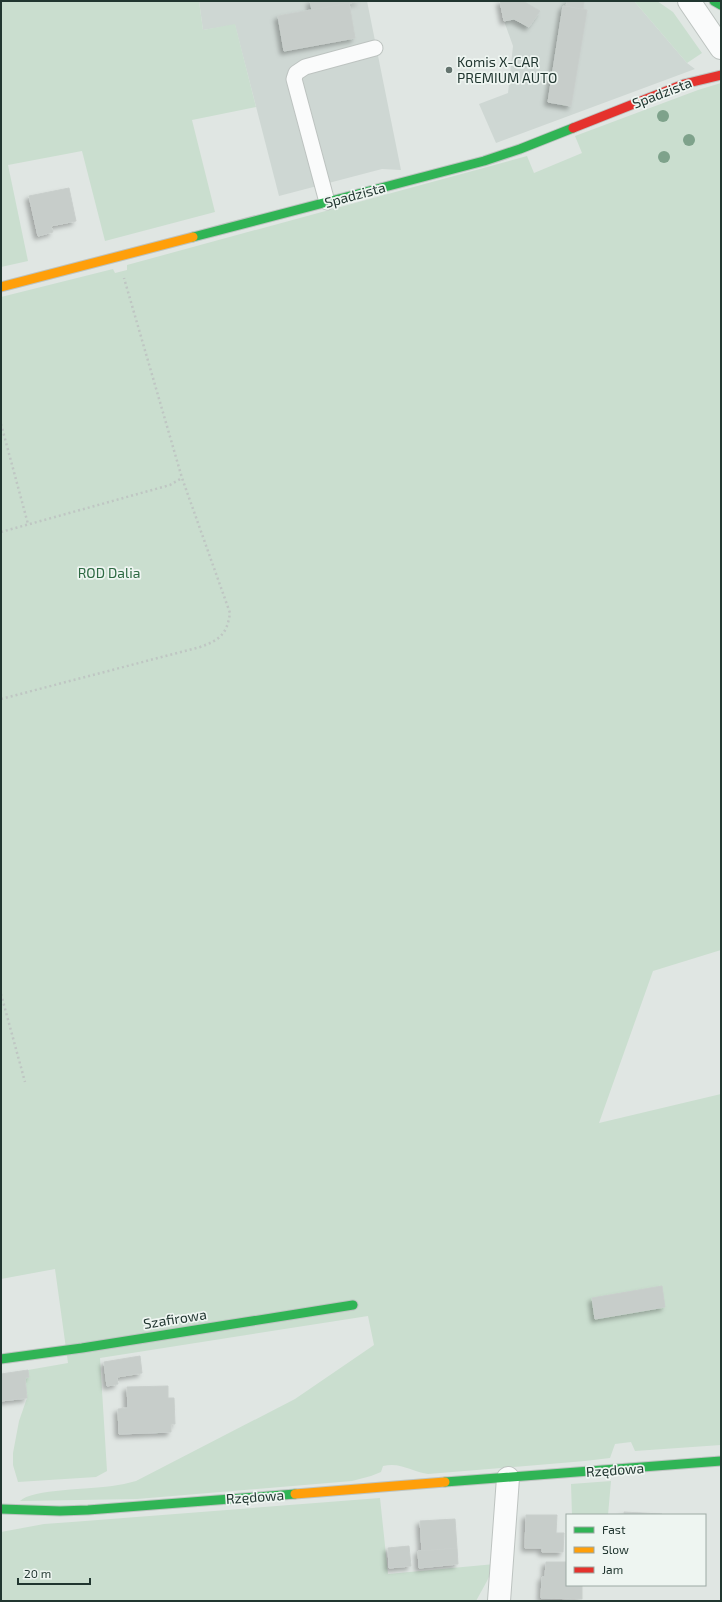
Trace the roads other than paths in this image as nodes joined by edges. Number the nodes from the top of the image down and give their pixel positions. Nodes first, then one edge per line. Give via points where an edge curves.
1 (689, 1) edge
2 (714, 1) edge
3 (721, 5) edge
4 (375, 48) dead end
5 (721, 48) edge
6 (711, 77) edge
7 (327, 202) junction
8 (1, 287) edge
9 (353, 1305) dead end
10 (1, 1359) edge
11 (721, 1461) edge
12 (508, 1478) junction
13 (1, 1509) edge
14 (499, 1601) edge

1 - 5 street
2 - 3 street
4 - 7 lane via 305,67 296,73 294,79
5 - 6 street, Spadzista
6 - 7 street, Spadzista via 496,157
7 - 8 street, Spadzista
9 - 10 street, Szafirowa
11 - 12 street, Rzędowa
12 - 13 street, Rzędowa via 88,1510
12 - 14 street

